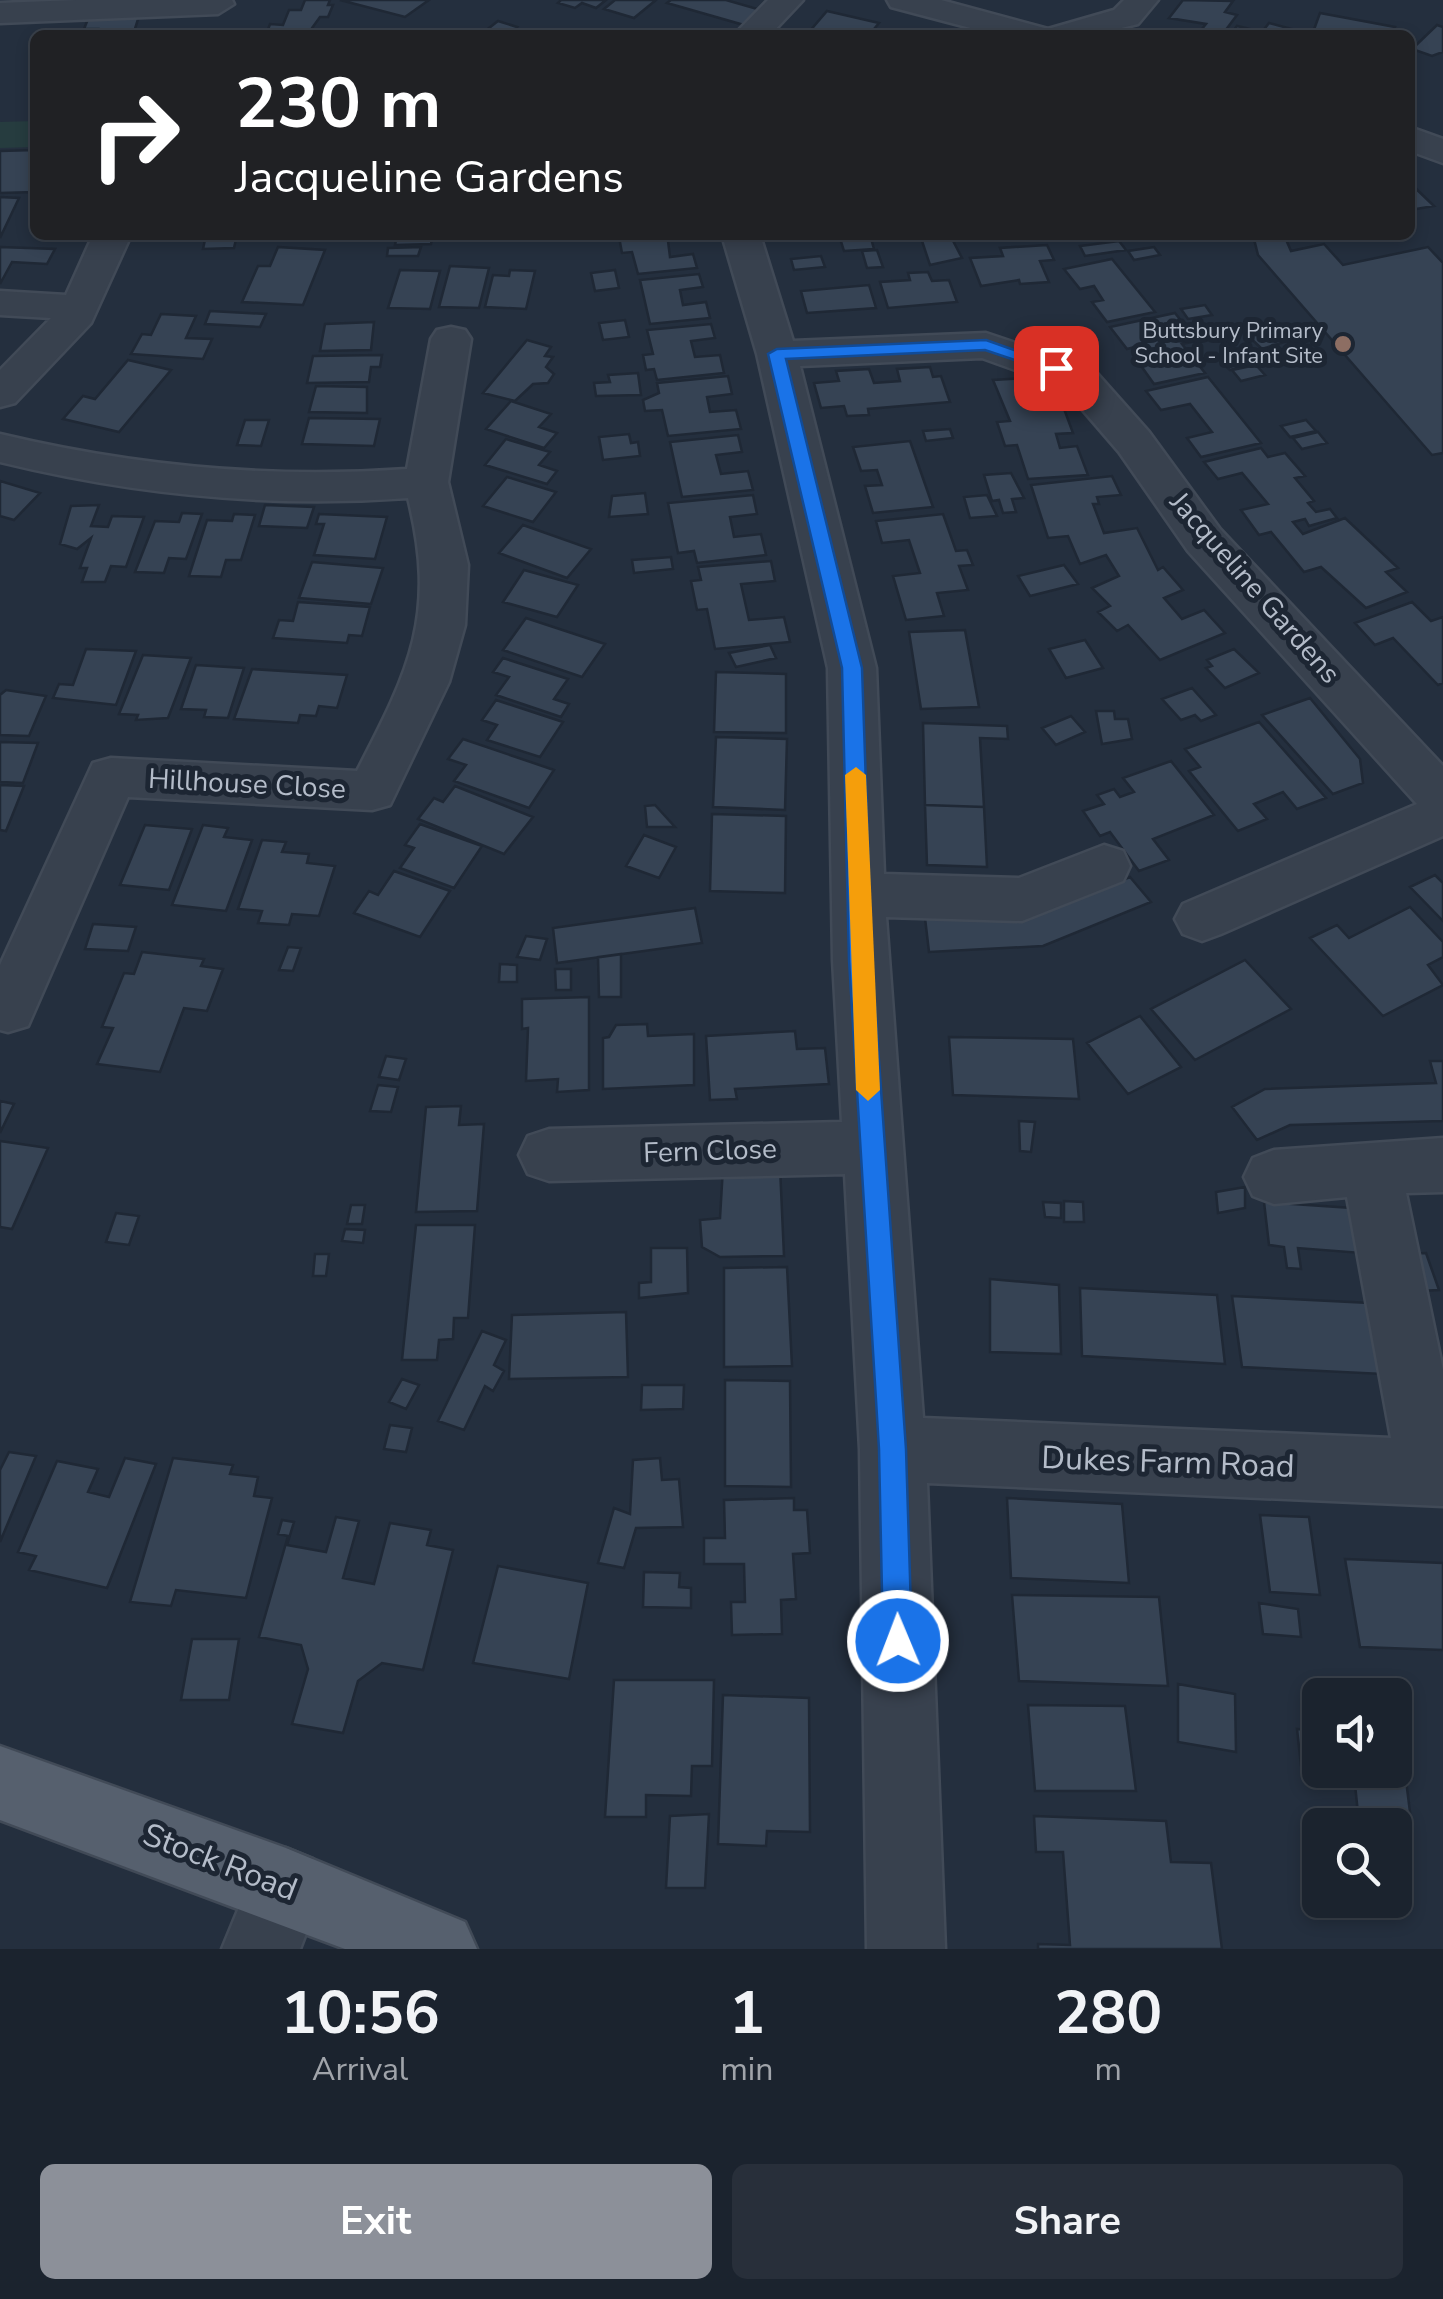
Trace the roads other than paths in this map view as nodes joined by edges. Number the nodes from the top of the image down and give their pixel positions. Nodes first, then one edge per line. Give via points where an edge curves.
1 (787, 0) edge
2 (902, 0) edge
3 (1142, 0) edge
4 (225, 2) edge
5 (970, 5) edge
6 (0, 13) edge
7 (202, 30) edge
8 (756, 30) edge
9 (1042, 30) edge
10 (1071, 30) edge
11 (1415, 140) edge
12 (1443, 152) edge
13 (110, 240) edge
14 (743, 240) edge
15 (0, 303) edge
16 (80, 308) junction
17 (451, 339) dead end
18 (777, 354) junction
19 (0, 394) edge
20 (0, 448) edge
21 (426, 482) junction
22 (1443, 799) edge
23 (1443, 814) edge
24 (1104, 866) dead end
25 (860, 894) junction
26 (1202, 919) dead end
27 (8, 1009) dead end
28 (872, 1147) junction
29 (549, 1155) dead end
30 (1443, 1165) edge
31 (1371, 1168) junction
32 (1274, 1176) dead end
33 (893, 1449) junction
34 (1437, 1472) edge
35 (0, 1783) edge
36 (273, 1918) edge
37 (438, 1949) edge
38 (906, 1949) edge

1 - 8 street
2 - 5 street
3 - 10 street via 1126,17
4 - 6 street
4 - 7 street
5 - 9 street
11 - 12 street
13 - 16 street
14 - 18 street
15 - 16 street
16 - 19 street
17 - 21 street, Hillhouse Close
18 - 22 street, Jacqueline Gardens via 986,345 1078,378 1204,540
18 - 25 street via 852,668
20 - 21 street via 85,470 252,488 320,491
21 - 27 street, Hillhouse Close via 445,564 441,633 372,791 111,776
23 - 26 street
24 - 25 street via 1022,900
25 - 28 street
28 - 29 street, Fern Close
28 - 33 street
30 - 31 street
31 - 32 street
31 - 34 street
33 - 34 street, Dukes Farm Road
33 - 38 street
35 - 36 main road, Stock Road
36 - 37 main road, Stock Road

